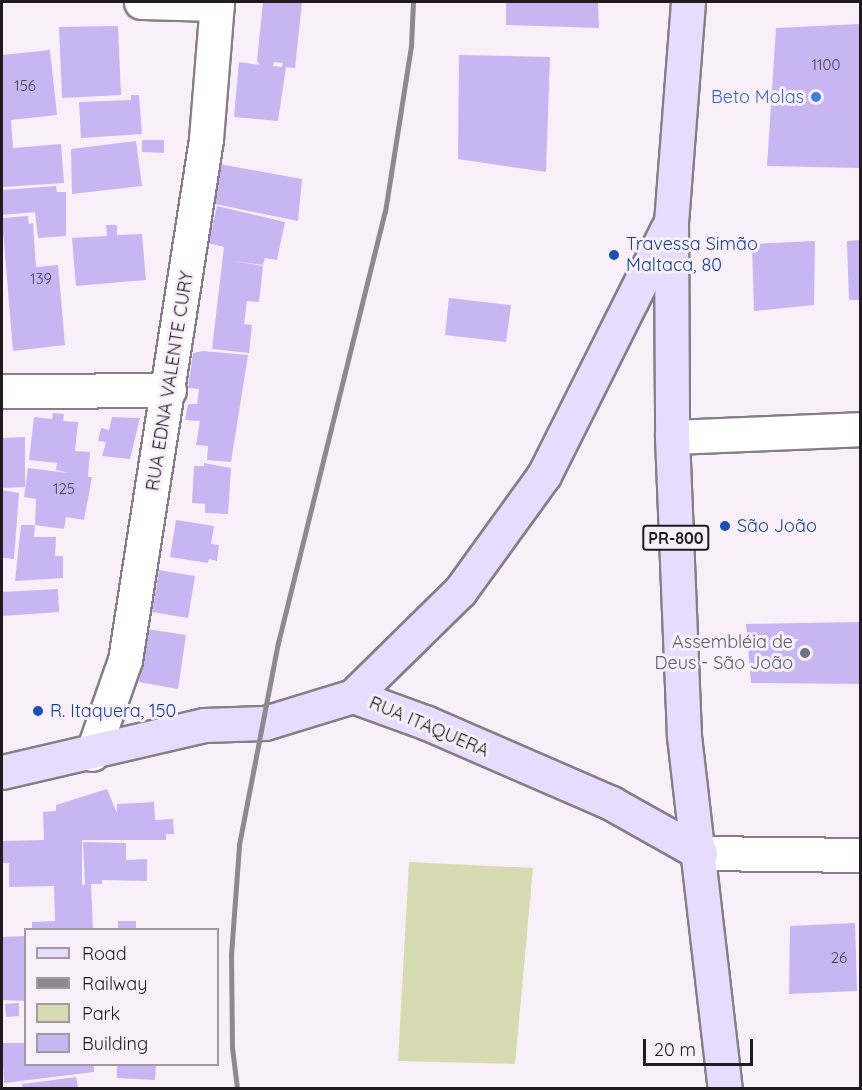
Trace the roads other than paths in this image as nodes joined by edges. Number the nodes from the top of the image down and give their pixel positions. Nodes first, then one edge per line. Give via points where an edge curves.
1 (141, 2) edge
2 (688, 2) edge
3 (217, 3) edge
4 (671, 221) junction
5 (169, 390) junction
6 (2, 391) edge
7 (861, 429) edge
8 (672, 437) junction
9 (353, 696) junction
10 (92, 753) junction
11 (2, 772) edge
12 (700, 854) junction
13 (861, 855) edge
14 (725, 1089) edge

1 - 3 street
2 - 4 main road, PR-800
3 - 5 street, RUA EDNA VALENTE CURY via 206,139
4 - 8 main road, PR-800
4 - 9 main road via 544,475 460,591
5 - 6 street
5 - 10 street, RUA EDNA VALENTE CURY via 125,660
7 - 8 street
8 - 12 main road, PR-800 via 684,736
9 - 10 main road, RUA ITAQUERA via 264,723 204,725
9 - 12 main road, RUA ITAQUERA via 427,723 611,803
10 - 11 main road, RUA ITAQUERA
12 - 13 street
12 - 14 main road, PR-800 via 707,950

